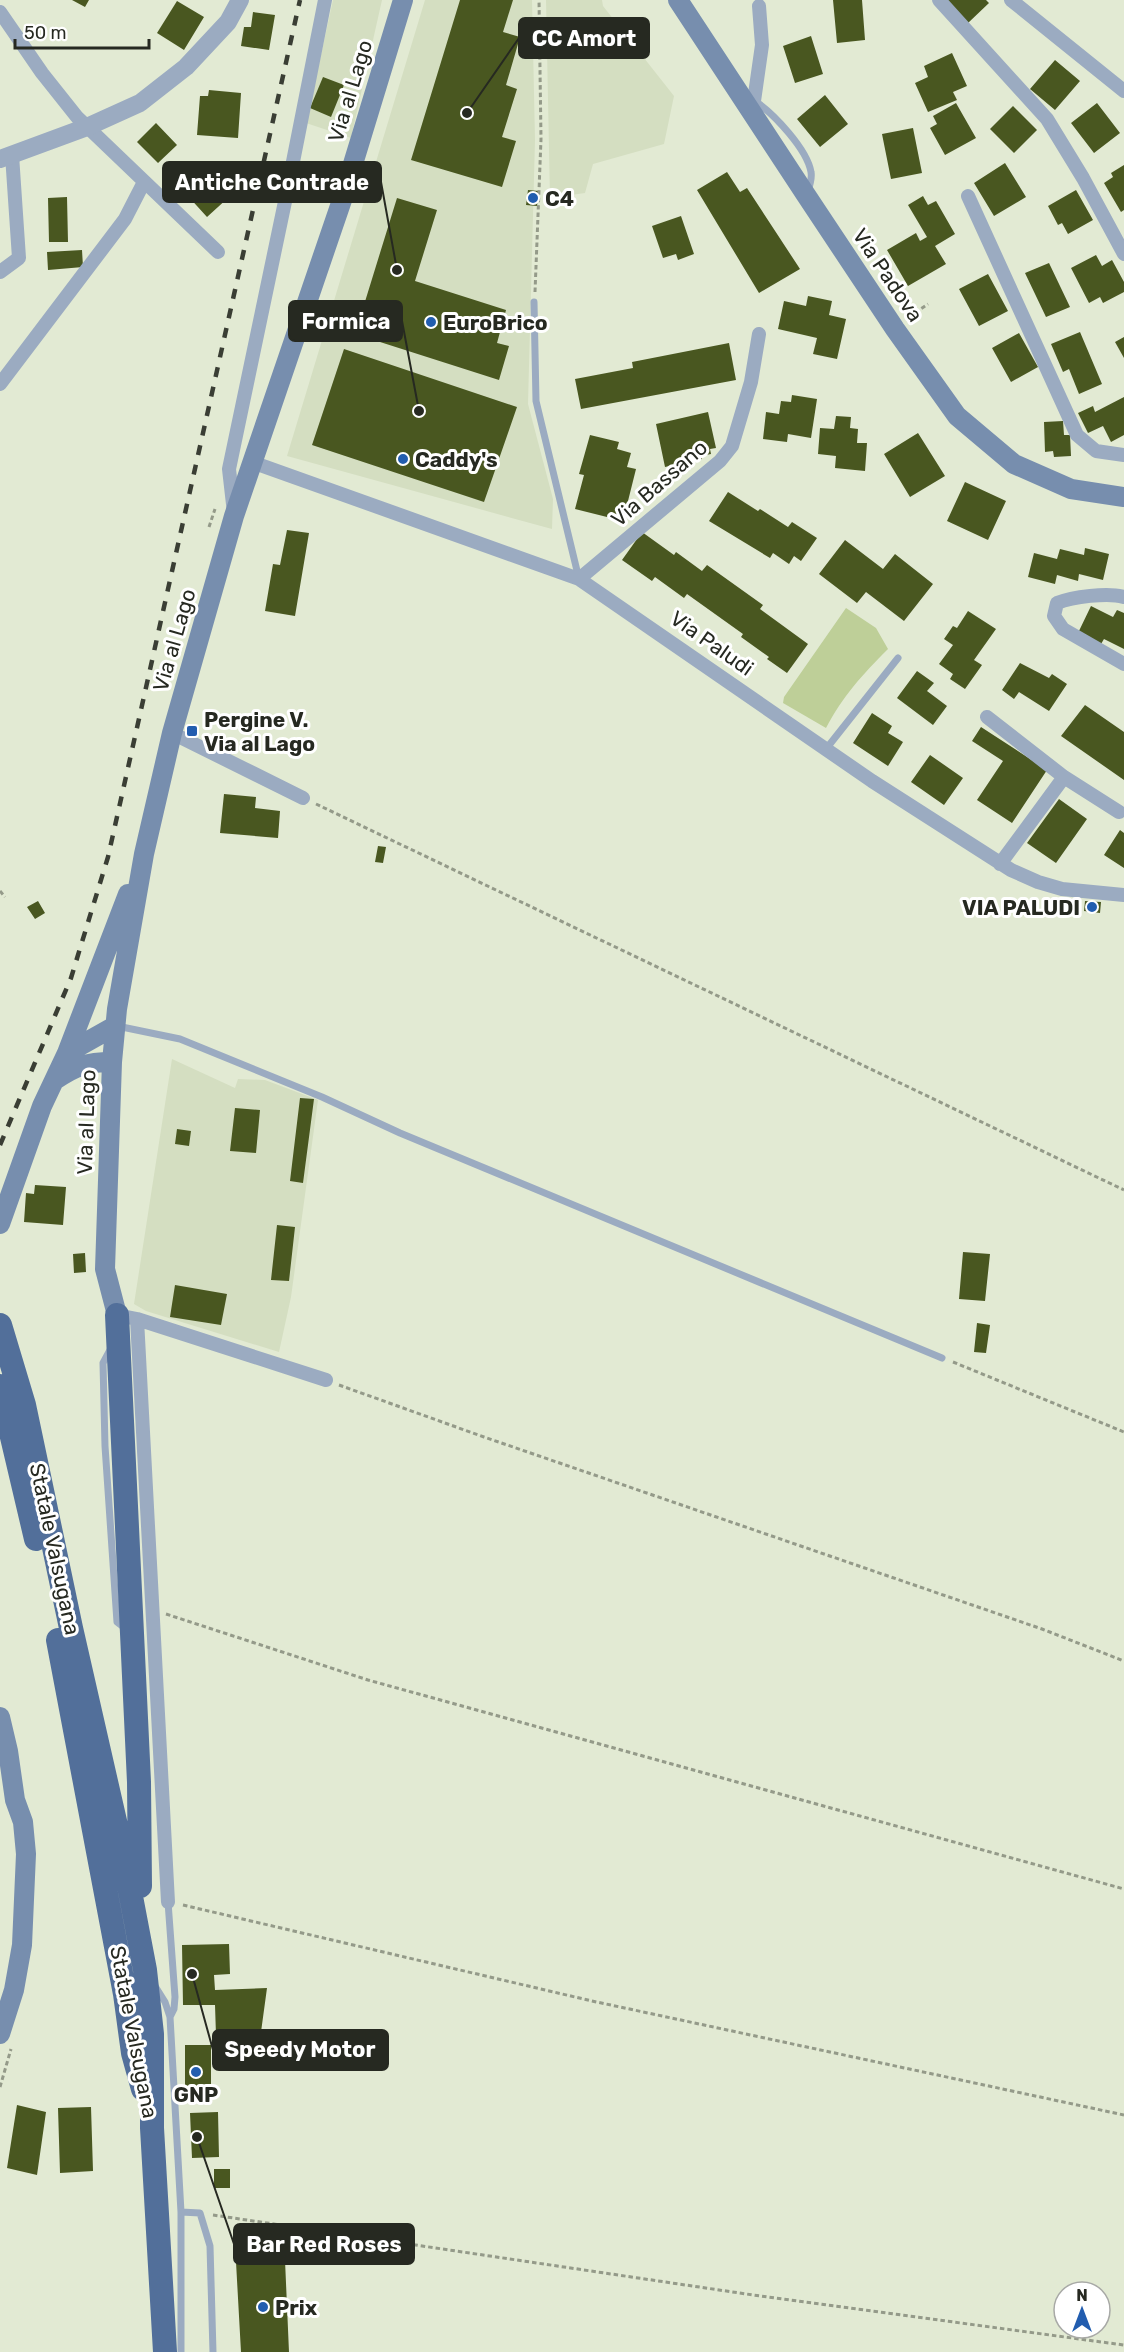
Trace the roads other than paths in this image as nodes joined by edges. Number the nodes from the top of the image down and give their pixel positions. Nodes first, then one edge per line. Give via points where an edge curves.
1 (240, 0) edge
2 (325, 0) edge
3 (403, 0) edge
4 (678, 0) edge
5 (939, 0) edge
6 (1011, 0) edge
7 (759, 6) dead end
8 (0, 12) edge
9 (1124, 91) edge
10 (754, 108) junction
11 (87, 127) junction
12 (6, 157) edge
13 (144, 182) junction
14 (968, 196) dead end
15 (219, 252) dead end
16 (1124, 254) edge
17 (0, 272) edge
18 (534, 302) road end
19 (759, 334) dead end
20 (0, 384) edge
21 (1124, 455) edge
22 (252, 462) junction
23 (1123, 497) edge
24 (234, 516) junction
25 (579, 579) junction
26 (1124, 597) edge
27 (898, 658) dead end
28 (1124, 664) edge
29 (987, 717) dead end
30 (172, 733) junction
31 (826, 749) junction
32 (1064, 777) junction
33 (303, 798) road end
34 (1119, 812) dead end
35 (144, 854) junction
36 (1000, 864) junction
37 (1124, 895) edge
38 (115, 1026) junction
39 (67, 1053) junction
40 (112, 1062) junction
41 (55, 1080) junction
42 (0, 1224) edge
43 (0, 1324) edge
44 (124, 1324) junction
45 (942, 1358) road end
46 (326, 1380) road end
47 (0, 1386) edge
48 (16, 1408) junction
49 (0, 1718) edge
50 (168, 1902) joint
51 (140, 1936) junction
52 (145, 1970) junction
53 (170, 2017) junction
54 (0, 2033) edge
55 (152, 2128) junction
56 (181, 2212) junction
57 (162, 2352) edge
58 (181, 2352) edge
59 (213, 2352) edge

1 - 11 street via 228,22 186,67 140,103
2 - 24 street via 229,469
3 - 22 main road, Via al Lago via 342,200
4 - 10 main road, Via Padova
5 - 16 street via 1047,119
6 - 9 street
7 - 10 street via 762,45
8 - 11 street via 42,73
10 - 23 main road, Via Padova via 806,195 957,416 1014,464 1071,489
11 - 12 street
11 - 13 street
12 - 17 street via 19,258
13 - 15 street
13 - 20 street via 125,219
14 - 21 street via 1077,435 1096,451
18 - 25 lane via 536,402
19 - 25 street, Via Bassano via 751,382 732,446 720,461
22 - 24 main road, Via al Lago
22 - 25 street, Via Paludi
24 - 30 main road, Via al Lago
25 - 31 street, Via Paludi
26 - 28 street via 1116,594 1070,598 1057,603 1054,616 1062,629
27 - 31 lane
29 - 32 street
30 - 33 street
30 - 35 main road, Via al Lago
31 - 36 street, Via Paludi
32 - 34 street
32 - 36 street
35 - 38 main road, Via al Lago
35 - 39 main road
36 - 37 street, Via Paludi via 1062,889
38 - 39 main road
38 - 40 main road, Via al Lago
38 - 45 lane via 180,1039
39 - 41 main road
40 - 41 main road via 90,1062
40 - 44 main road, Via al Lago via 105,1269
41 - 42 main road
43 - 48 highway, Statale Valsugana
44 - 46 street
44 - 50 street via 153,1612
44 - 51 highway via 139,1782
47 - 48 highway, Statale Valsugana
48 - 51 highway, Statale Valsugana
48 - 55 highway, Statale Valsugana via 134,2053
49 - 54 main road via 7,1771 24,1829 25,1900 14,1990
50 - 53 lane via 175,1997
51 - 52 highway, Statale Valsugana
52 - 53 lane
52 - 55 highway, Statale Valsugana via 152,2034
53 - 56 lane
55 - 57 highway
56 - 58 lane
56 - 59 lane via 200,2213 210,2246

